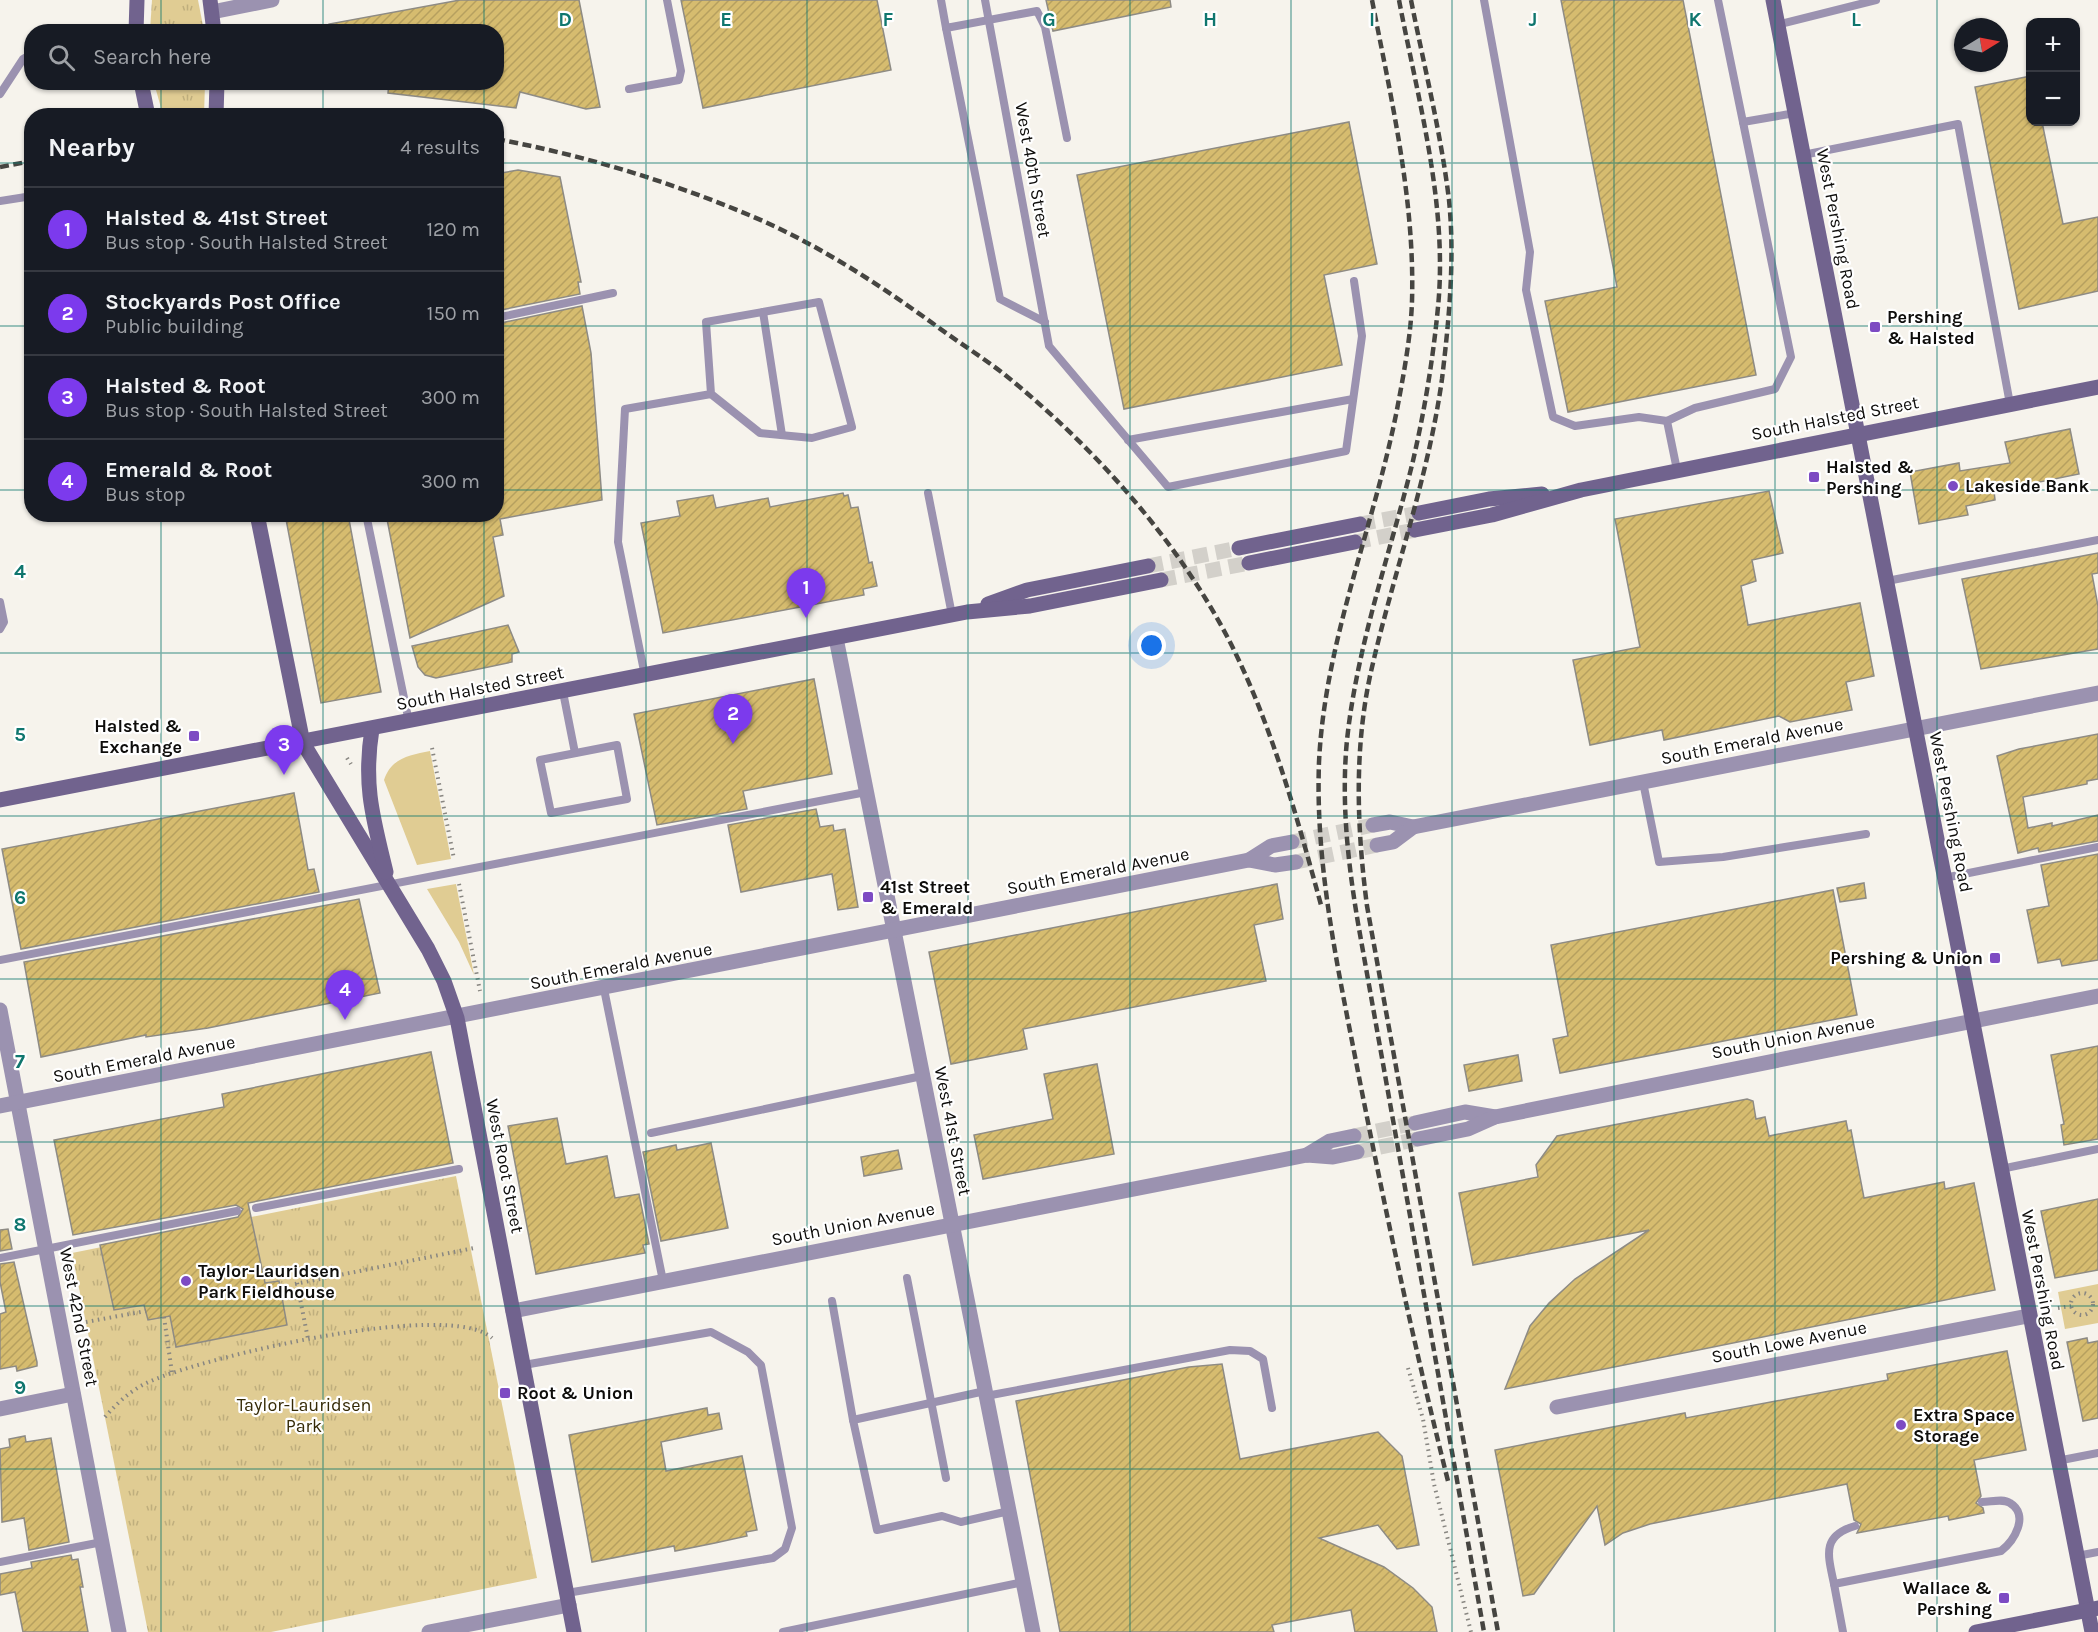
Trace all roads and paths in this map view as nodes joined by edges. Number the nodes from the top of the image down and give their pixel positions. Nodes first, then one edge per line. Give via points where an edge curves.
1 (137, 0) edge
2 (272, 0) edge
3 (667, 0) edge
4 (940, 0) edge
5 (985, 0) edge
6 (1484, 0) edge
7 (1718, 0) edge
8 (1773, 0) edge
9 (1876, 0) edge
10 (211, 6) edge
11 (989, 20) junction
12 (136, 24) edge
13 (213, 24) edge
14 (1777, 25) junction
15 (946, 28) junction
16 (24, 58) edge
17 (629, 88) dead end
18 (143, 90) edge
19 (217, 90) edge
20 (0, 94) edge
21 (146, 108) edge
22 (216, 108) edge
23 (1795, 113) junction
24 (1743, 122) junction
25 (1068, 138) dead end
26 (1803, 155) junction
27 (24, 197) edge
28 (0, 201) edge
29 (1354, 281) dead end
30 (613, 293) dead end
31 (763, 312) junction
32 (504, 316) edge
33 (1045, 322) junction
34 (2098, 387) edge
35 (711, 394) junction
36 (1353, 399) junction
37 (2010, 404) junction
38 (1667, 421) junction
39 (1858, 433) junction
40 (782, 435) junction
41 (1128, 440) junction
42 (1677, 470) junction
43 (1581, 490) junction
44 (928, 493) dead end
45 (1419, 513) tunnel mouth
46 (259, 522) edge
47 (368, 522) edge
48 (1360, 524) tunnel mouth
49 (1415, 530) tunnel mouth
50 (2098, 540) edge
51 (1355, 542) tunnel mouth
52 (1239, 548) tunnel mouth
53 (1249, 563) tunnel mouth
54 (1148, 566) tunnel mouth
55 (1161, 580) tunnel mouth
56 (1887, 582) junction
57 (0, 602) edge
58 (960, 613) junction
59 (0, 629) edge
60 (836, 638) junction
61 (645, 676) junction
62 (563, 692) junction
63 (2098, 693) edge
64 (409, 722) junction
65 (372, 729) junction
66 (1915, 729) junction
67 (303, 743) junction
68 (575, 753) junction
69 (347, 758) dead end
70 (351, 764) dead end
71 (1643, 782) junction
72 (866, 792) junction
73 (0, 800) edge
74 (1373, 825) tunnel mouth
75 (1413, 827) junction
76 (1866, 834) dead end
77 (1292, 842) tunnel mouth
78 (1377, 845) tunnel mouth
79 (2098, 848) edge
80 (1249, 860) junction
81 (1296, 862) tunnel mouth
82 (1944, 878) junction
83 (389, 886) junction
84 (894, 932) junction
85 (0, 960) edge
86 (604, 989) junction
87 (2098, 996) edge
88 (0, 1010) edge
89 (457, 1018) junction
90 (1972, 1021) junction
91 (922, 1076) junction
92 (18, 1103) junction
93 (0, 1107) edge
94 (1495, 1117) junction
95 (1415, 1123) tunnel mouth
96 (651, 1133) dead end
97 (1354, 1136) tunnel mouth
98 (1418, 1139) tunnel mouth
99 (2098, 1149) edge
100 (1357, 1152) tunnel mouth
101 (1307, 1155) junction
102 (459, 1168) dead end
103 (2001, 1169) junction
104 (256, 1208) dead end
105 (237, 1211) dead end
106 (952, 1224) junction
107 (474, 1248) dead end
108 (46, 1249) junction
109 (0, 1258) edge
110 (907, 1278) dead end
111 (663, 1281) junction
112 (832, 1301) dead end
113 (2095, 1302) edge
114 (2071, 1306) junction
115 (2058, 1308) dead end
116 (146, 1311) dead end
117 (513, 1311) junction
118 (2028, 1316) junction
119 (164, 1317) dead end
120 (86, 1322) dead end
121 (492, 1338) dead end
122 (308, 1339) junction
123 (524, 1365) junction
124 (1408, 1368) dead end
125 (172, 1373) junction
126 (74, 1394) junction
127 (986, 1394) junction
128 (932, 1403) junction
129 (1557, 1407) dead end
130 (1272, 1408) dead end
131 (0, 1409) edge
132 (105, 1417) dead end
133 (853, 1420) junction
134 (2098, 1454) edge
135 (2057, 1461) junction
136 (946, 1478) dead end
137 (1982, 1502) dead end
138 (1009, 1511) junction
139 (1856, 1526) dead end
140 (102, 1542) junction
141 (2098, 1552) edge
142 (2077, 1556) junction
143 (0, 1562) edge
144 (1023, 1582) junction
145 (1834, 1584) junction
146 (568, 1599) junction
147 (2093, 1610) edge
148 (119, 1632) edge
149 (429, 1632) edge
150 (574, 1632) edge
151 (783, 1632) edge
152 (1033, 1632) edge
153 (1471, 1632) edge
154 (1843, 1632) edge
155 (1976, 1632) edge
156 (2092, 1632) edge

1 - 12 main road
2 - 10 street
3 - 17 lane via 681,71 679,80
4 - 15 lane
5 - 11 lane, West 40th Street
6 - 38 lane via 1530,252 1526,290 1553,417 1575,426 1639,417
7 - 24 lane
8 - 14 main road, West Pershing Road
9 - 14 lane
10 - 13 main road
11 - 15 lane
11 - 25 lane via 1037,11 1045,27
11 - 33 lane, West 40th Street
14 - 23 main road, West Pershing Road
15 - 33 lane via 1000,298
16 - 20 lane
18 - 21 main road
19 - 22 main road
23 - 24 lane
23 - 26 main road, West Pershing Road
24 - 38 lane via 1791,357 1776,389 1695,408
26 - 37 lane via 1959,124
26 - 39 main road, West Pershing Road
27 - 28 lane
29 - 36 lane via 1362,336
30 - 32 lane
31 - 35 lane via 706,322
31 - 40 lane
31 - 40 lane via 819,302 852,427 812,438
33 - 41 lane, West 40th Street via 1049,346
34 - 37 main road, South Halsted Street
35 - 40 lane via 760,433
35 - 61 lane via 625,409 618,542
36 - 41 lane
36 - 41 lane via 1346,451 1168,487
37 - 39 main road, South Halsted Street
38 - 42 lane
39 - 42 main road, South Halsted Street
39 - 56 main road, West Pershing Road
42 - 43 main road, South Halsted Street
43 - 45 main road, South Halsted Street via 1489,499
43 - 49 main road, South Halsted Street via 1492,515
44 - 58 lane
46 - 67 main road, West Root Street
47 - 64 lane
48 - 52 main road
50 - 56 lane
51 - 53 main road
54 - 58 main road, South Halsted Street via 1027,590
55 - 58 main road, South Halsted Street via 1030,606
56 - 66 main road, West Pershing Road
57 - 59 lane via 4,622
58 - 60 main road, South Halsted Street
60 - 61 main road, South Halsted Street
60 - 72 street, West 41st Street
61 - 62 main road, South Halsted Street
62 - 64 main road, South Halsted Street
62 - 68 lane
63 - 66 street, South Emerald Avenue
64 - 65 main road, South Halsted Street
65 - 67 main road, South Halsted Street
65 - 83 main road via 367,762 369,801
66 - 71 street, South Emerald Avenue
66 - 82 main road, West Pershing Road
67 - 73 main road, South Halsted Street
67 - 83 main road, West Root Street
68 - 68 lane via 617,745 627,799 551,813 540,760
69 - 70 path
71 - 75 street, South Emerald Avenue
71 - 76 lane via 1659,862 1723,857
72 - 83 lane
72 - 84 street, West 41st Street
74 - 75 street, South Emerald Avenue via 1390,822
75 - 78 street, South Emerald Avenue via 1394,842
77 - 80 street, South Emerald Avenue via 1271,846
79 - 82 lane
80 - 81 street, South Emerald Avenue via 1275,865
80 - 84 street, South Emerald Avenue
82 - 90 main road, West Pershing Road
83 - 85 lane
83 - 89 main road, West Root Street via 428,949
84 - 86 street, South Emerald Avenue
84 - 91 street, West 41st Street
86 - 89 street, South Emerald Avenue
86 - 111 lane
87 - 90 street, South Union Avenue
88 - 92 street, West 42nd Street
89 - 92 street, South Emerald Avenue
89 - 117 main road, West Root Street
90 - 94 street, South Union Avenue
90 - 103 main road, West Pershing Road
91 - 96 lane
91 - 106 street, West 41st Street
92 - 93 street, South Emerald Avenue
92 - 108 street, West 42nd Street
94 - 95 street, South Union Avenue via 1465,1113
94 - 98 street, South Union Avenue via 1468,1129
97 - 101 street, South Union Avenue via 1330,1141
99 - 103 lane
100 - 101 street, South Union Avenue via 1333,1157
101 - 106 street, South Union Avenue
102 - 104 lane
103 - 118 main road, West Pershing Road
105 - 108 lane
106 - 111 street, South Union Avenue
106 - 127 street, West 41st Street
107 - 122 path via 296,1284
108 - 109 lane
108 - 126 street, West 42nd Street
110 - 128 lane
111 - 117 street, South Union Avenue
112 - 133 lane
113 - 114 path via 2082,1315
113 - 114 path via 2087,1293 2080,1292 2071,1299
114 - 115 path
116 - 120 path
117 - 123 main road, West Root Street
118 - 129 street, South Lowe Avenue
118 - 135 main road, West Pershing Road
119 - 125 path
121 - 122 path via 466,1326 406,1326
122 - 125 path via 235,1354
123 - 146 main road, West Root Street
123 - 146 lane via 711,1332 748,1352 761,1365 792,1528 785,1549 773,1558
124 - 153 path
125 - 132 path via 149,1381 122,1398
126 - 131 street
126 - 140 street, West 42nd Street
127 - 128 lane
127 - 130 lane via 1243,1349 1263,1359
127 - 138 street, West 41st Street
128 - 133 lane
128 - 136 lane
133 - 138 lane via 877,1530 942,1516 961,1522
134 - 135 lane
135 - 142 main road, West Pershing Road
137 - 145 lane via 2003,1500 2012,1503 2016,1511 2018,1528 2014,1539 2001,1551
138 - 144 street, West 41st Street
139 - 145 lane via 1842,1530 1830,1544
140 - 143 lane
140 - 148 street, West 42nd Street
141 - 142 lane
142 - 147 main road, West Pershing Road
144 - 151 lane
144 - 152 street, West 41st Street
145 - 154 lane
146 - 149 street
146 - 150 main road, West Root Street
147 - 155 main road
147 - 156 main road, West Pershing Road

